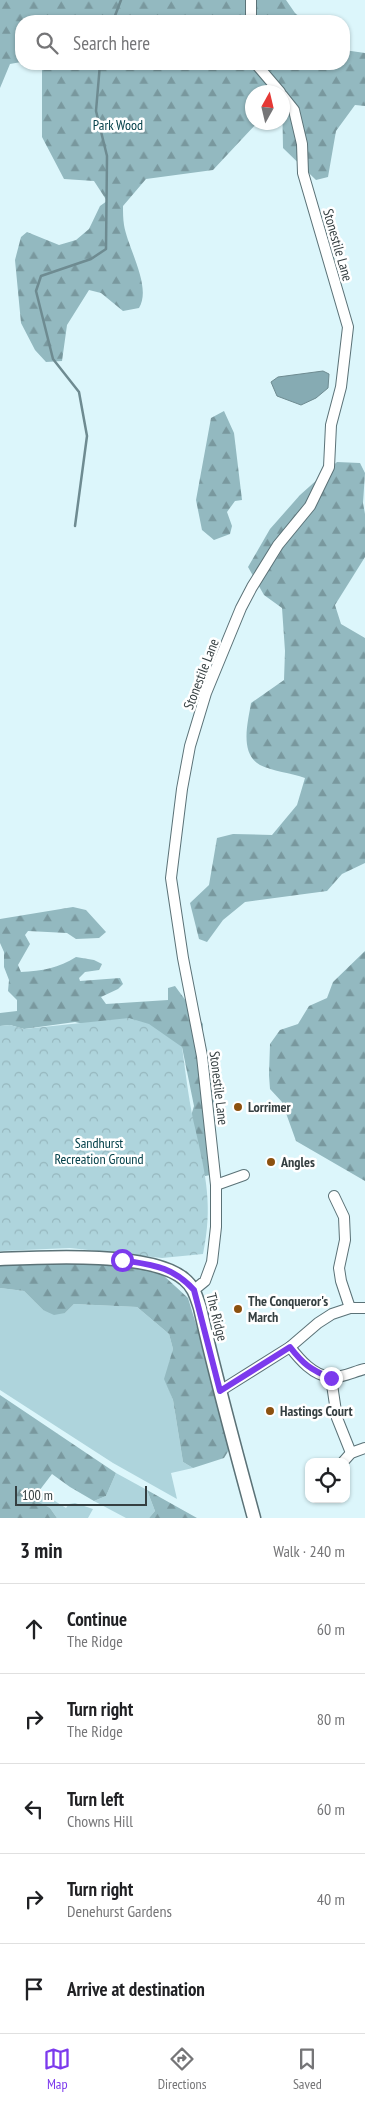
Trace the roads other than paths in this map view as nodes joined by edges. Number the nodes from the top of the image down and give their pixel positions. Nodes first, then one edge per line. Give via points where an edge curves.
1 (251, 0) edge
2 (251, 15) edge
3 (261, 70) edge
4 (274, 85) edge
5 (290, 105) edge
6 (244, 1175) dead end
7 (216, 1185) junction
8 (334, 1196) dead end
9 (0, 1259) edge
10 (194, 1290) junction
11 (350, 1308) junction
12 (365, 1308) edge
13 (290, 1347) junction
14 (365, 1369) edge
15 (331, 1378) junction
16 (220, 1391) junction
17 (365, 1448) edge
18 (351, 1454) junction
19 (346, 1458) edge
20 (254, 1518) edge

1 - 2 street
3 - 4 street, Stonestile Lane
5 - 7 street, Stonestile Lane via 302,144 303,173 348,327 341,386 331,425 329,466 310,506 278,545 241,608 206,694 190,746 182,789 171,886 202,1056
6 - 7 street
7 - 10 street, Stonestile Lane via 212,1262 205,1281
8 - 11 street via 344,1217 345,1240 339,1268
9 - 10 main road, The Ridge via 78,1257 153,1265 184,1278
10 - 16 main road, The Ridge
11 - 12 street
11 - 13 street via 318,1323
13 - 15 street via 313,1371
13 - 16 street
14 - 15 street
15 - 18 street via 337,1418
16 - 20 main road, The Ridge
17 - 18 street
18 - 19 street

